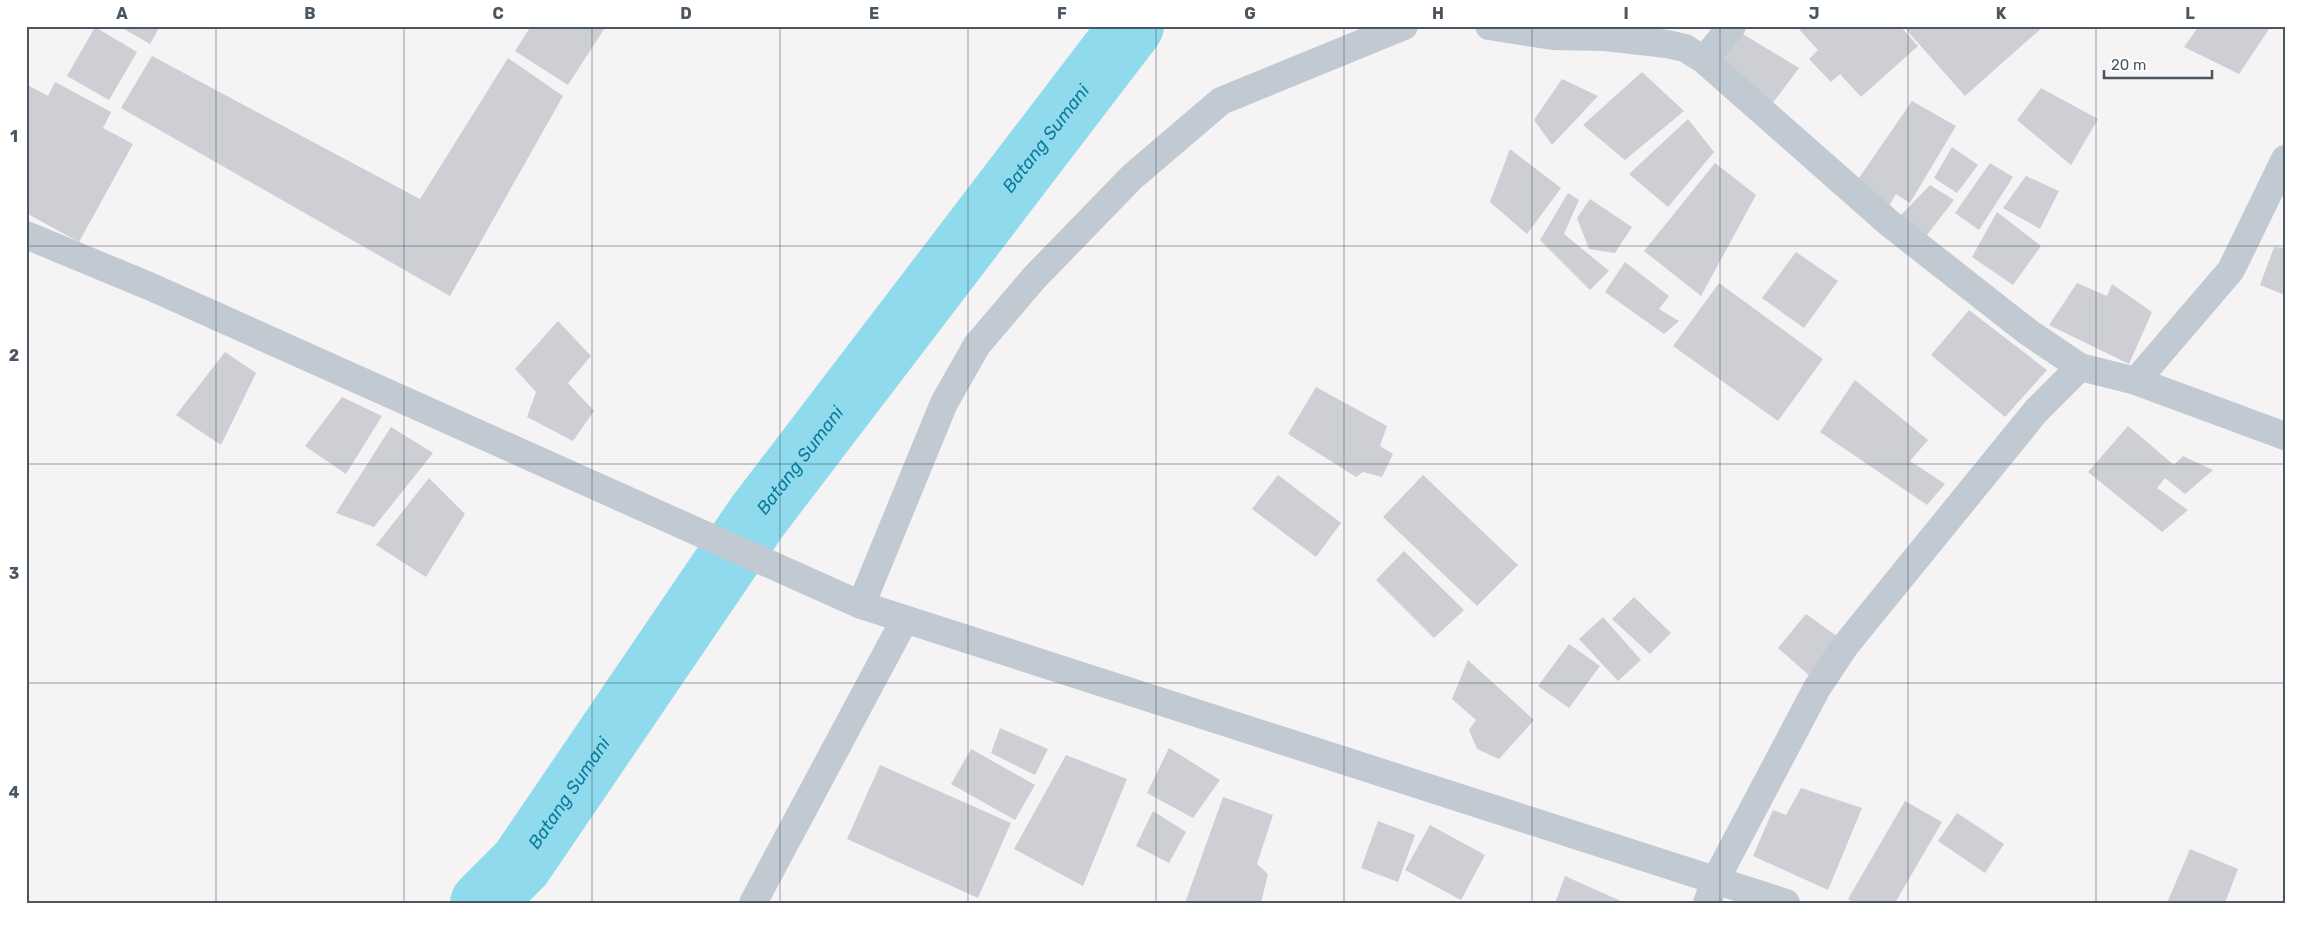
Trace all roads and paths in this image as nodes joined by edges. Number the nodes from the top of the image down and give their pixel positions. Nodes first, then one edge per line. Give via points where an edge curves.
1 (1404, 26) edge
2 (1489, 26) edge
3 (1732, 26) edge
4 (1704, 60) junction
5 (2285, 159) edge
6 (26, 234) edge
7 (2080, 367) junction
8 (2136, 381) junction
9 (2285, 436) edge
10 (861, 605) junction
11 (906, 619) junction
12 (1711, 892) edge
13 (753, 903) edge
14 (1786, 903) edge

1 - 10 street via 1221,100 1132,177 1034,278 977,345 944,403
2 - 4 street via 1553,36 1605,37 1667,44 1685,48
3 - 4 street
4 - 7 street via 1888,223 2028,332
5 - 8 street via 2231,270
6 - 10 street
7 - 8 street
7 - 12 street via 2036,411 1845,646 1817,688
8 - 9 street
10 - 11 street
11 - 12 street
11 - 13 street
12 - 14 street

